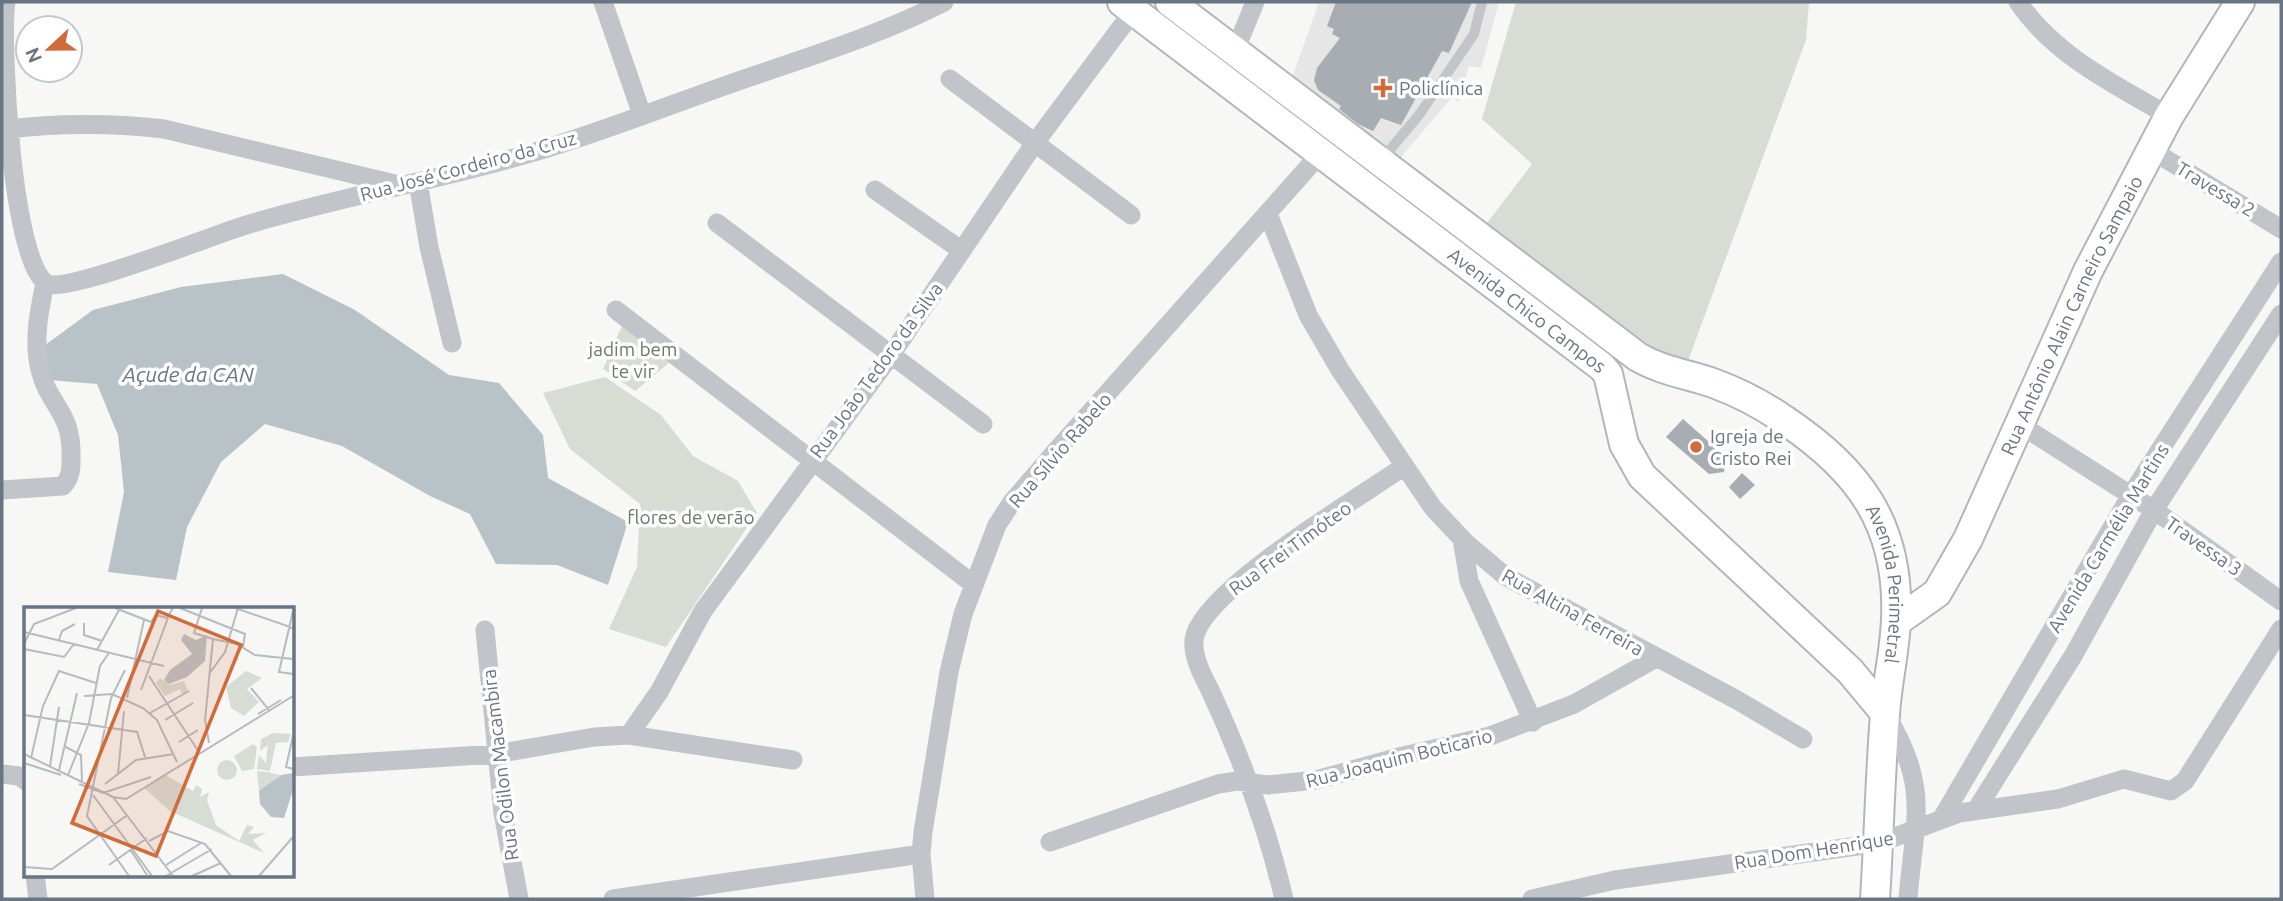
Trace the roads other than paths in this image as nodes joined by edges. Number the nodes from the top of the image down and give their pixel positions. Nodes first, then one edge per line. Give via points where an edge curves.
1 (6, 2) edge
2 (603, 2) edge
3 (944, 2) edge
4 (1170, 2) edge
5 (1255, 2) edge
6 (1482, 2) edge
7 (2018, 2) edge
8 (2240, 2) edge
9 (1132, 5) edge
10 (1235, 51) junction
11 (950, 79) dead end
12 (642, 115) junction
13 (2169, 116) junction
14 (5, 130) edge
15 (1034, 145) junction
16 (2151, 150) junction
17 (1320, 154) junction
18 (1380, 162) junction
19 (409, 183) junction
20 (875, 190) dead end
21 (1268, 214) junction
22 (1131, 215) dead end
23 (1461, 222) junction
24 (717, 223) dead end
25 (2281, 229) edge
26 (1443, 247) junction
27 (961, 250) junction
28 (2281, 262) edge
29 (55, 284) junction
30 (616, 310) dead end
31 (2281, 314) edge
32 (452, 343) dead end
33 (891, 355) junction
34 (1681, 375) joint
35 (983, 424) dead end
36 (2019, 424) junction
37 (811, 460) junction
38 (1403, 467) junction
39 (2, 490) edge
40 (2131, 495) junction
41 (2154, 510) junction
42 (1462, 539) junction
43 (973, 584) junction
44 (2281, 601) edge
45 (1896, 622) junction
46 (2281, 629) edge
47 (485, 630) dead end
48 (1656, 658) junction
49 (1885, 713) junction
50 (1533, 722) junction
51 (629, 735) junction
52 (1803, 739) dead end
53 (496, 754) junction
54 (793, 760) dead end
55 (294, 767) edge
56 (1252, 784) junction
57 (1976, 810) junction
58 (1942, 818) junction
59 (1915, 831) junction
60 (1050, 842) dead end
61 (1879, 843) junction
62 (921, 854) junction
63 (35, 876) edge
64 (723, 892) edge
65 (38, 899) edge
66 (519, 899) edge
67 (612, 899) edge
68 (925, 899) edge
69 (1284, 899) edge
70 (1532, 899) edge
71 (1875, 899) edge
72 (1908, 899) edge

1 - 14 street via 2,40
2 - 12 street
3 - 12 street, Rua José Cordeiro da Cruz via 825,51
4 - 10 street, Avenida Chico Campos
5 - 10 street
6 - 18 lane via 1474,34 1419,115
7 - 13 street via 2077,62
8 - 13 street, Rua Antônio Alain Carneiro Sampaio
9 - 15 street, Rua João Tedoro da Silva
9 - 17 street, Avenida Chico Campos
10 - 18 street, Avenida Chico Campos
11 - 15 street
12 - 19 street, Rua José Cordeiro da Cruz via 531,153
13 - 16 street, Rua Antônio Alain Carneiro Sampaio
14 - 19 street via 51,125 164,129
14 - 29 street via 26,244 39,276
15 - 22 street
15 - 27 street, Rua João Tedoro da Silva
16 - 25 street, Travessa 2
16 - 36 street, Rua Antônio Alain Carneiro Sampaio via 2088,271
17 - 21 street, Rua Sílvio Rabelo
17 - 26 street, Avenida Chico Campos
18 - 23 street, Avenida Chico Campos
19 - 29 street, Rua José Cordeiro da Cruz via 244,226
19 - 32 street
20 - 27 street
21 - 38 street, Rua Altina Ferreira via 1308,315
21 - 43 street, Rua Sílvio Rabelo via 1012,502 997,525
23 - 26 street
23 - 34 street, Avenida Chico Campos via 1638,357
24 - 33 street
26 - 49 street, Avenida Chico Campos via 1602,367 1608,374 1624,444 1642,476 1850,671
27 - 33 street, Rua João Tedoro da Silva
28 - 40 street, Avenida Carmélia Martins
29 - 39 street via 39,315 38,356 48,390 69,424 68,480 54,488
30 - 37 street
31 - 41 street, Avenida Carmélia Martins
33 - 35 street
33 - 37 street, Rua João Tedoro da Silva
34 - 45 street, Avenida Perimetral via 1749,397 1785,419 1846,471 1887,534 1896,576
36 - 40 street, Travessa 3
36 - 45 street, Rua Antônio Alain Carneiro Sampaio via 1968,539 1937,593
37 - 43 street
37 - 51 street, Rua João Tedoro da Silva via 703,611 659,692
38 - 42 street, Rua Altina Ferreira
38 - 56 street, Rua Frei Timóteo via 1257,568 1201,621 1194,637 1195,654
40 - 41 street, Travessa 3
40 - 58 street, Avenida Carmélia Martins
41 - 44 street, Travessa 3
41 - 57 street, Avenida Carmélia Martins via 2073,656
42 - 48 street, Rua Altina Ferreira via 1505,576
42 - 50 street via 1469,581
43 - 62 street, Rua Sílvio Rabelo via 949,672
45 - 49 street, Avenida Perimetral
46 - 57 street, Rua Dom Henrique via 2185,781 2171,791 2124,779 2058,799
47 - 53 street, Rua Odilon Macambira
48 - 50 street, Rua Joaquim Boticario
48 - 52 street, Rua Altina Ferreira
49 - 59 street via 1916,782
49 - 61 street, Avenida Perimetral
50 - 56 street, Rua Joaquim Boticario via 1329,778
51 - 53 street
51 - 54 street
53 - 55 street
53 - 66 street, Rua Odilon Macambira
56 - 60 street, Rua Joaquim Boticario via 1218,784
56 - 69 street, Rua Frei Timóteo
57 - 58 street, Rua Dom Henrique
58 - 59 street, Rua Dom Henrique
59 - 61 street, Rua Dom Henrique
59 - 72 street
61 - 70 street, Rua Dom Henrique via 1615,880
61 - 71 street, Avenida Perimetral
62 - 64 street
62 - 68 street, Rua Sílvio Rabelo
63 - 65 street
64 - 67 street

